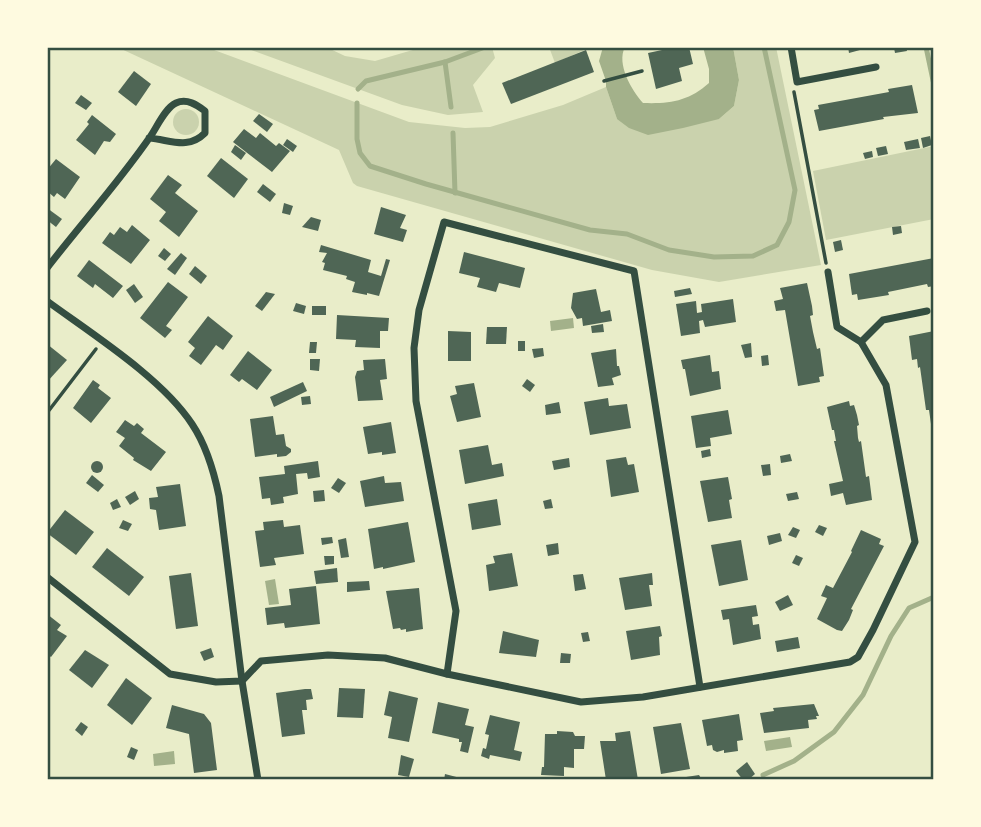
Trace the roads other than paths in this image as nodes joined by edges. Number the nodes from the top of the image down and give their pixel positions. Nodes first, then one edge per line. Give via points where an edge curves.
1 (791, 47) edge
2 (876, 67) dead end
3 (149, 138) junction
4 (47, 268) edge
5 (828, 272) road end
6 (47, 301) edge
7 (927, 311) dead end
8 (861, 342) junction
9 (47, 577) edge
10 (447, 674) junction
11 (242, 681) junction
12 (700, 687) junction
13 (258, 780) edge

1 - 2 street via 797,82
3 - 3 street via 176,103 195,103 205,111 205,133 197,141
3 - 4 street
5 - 8 street via 837,327
6 - 11 street via 147,375 195,429 219,495
7 - 8 street via 883,320
8 - 12 street via 886,385 915,542 858,657
9 - 11 street via 170,674 216,682
10 - 11 street via 385,658 328,655 261,661
10 - 12 street via 581,702
10 - 12 street via 456,611 416,401 414,348 419,310 444,222 634,271
11 - 13 street

